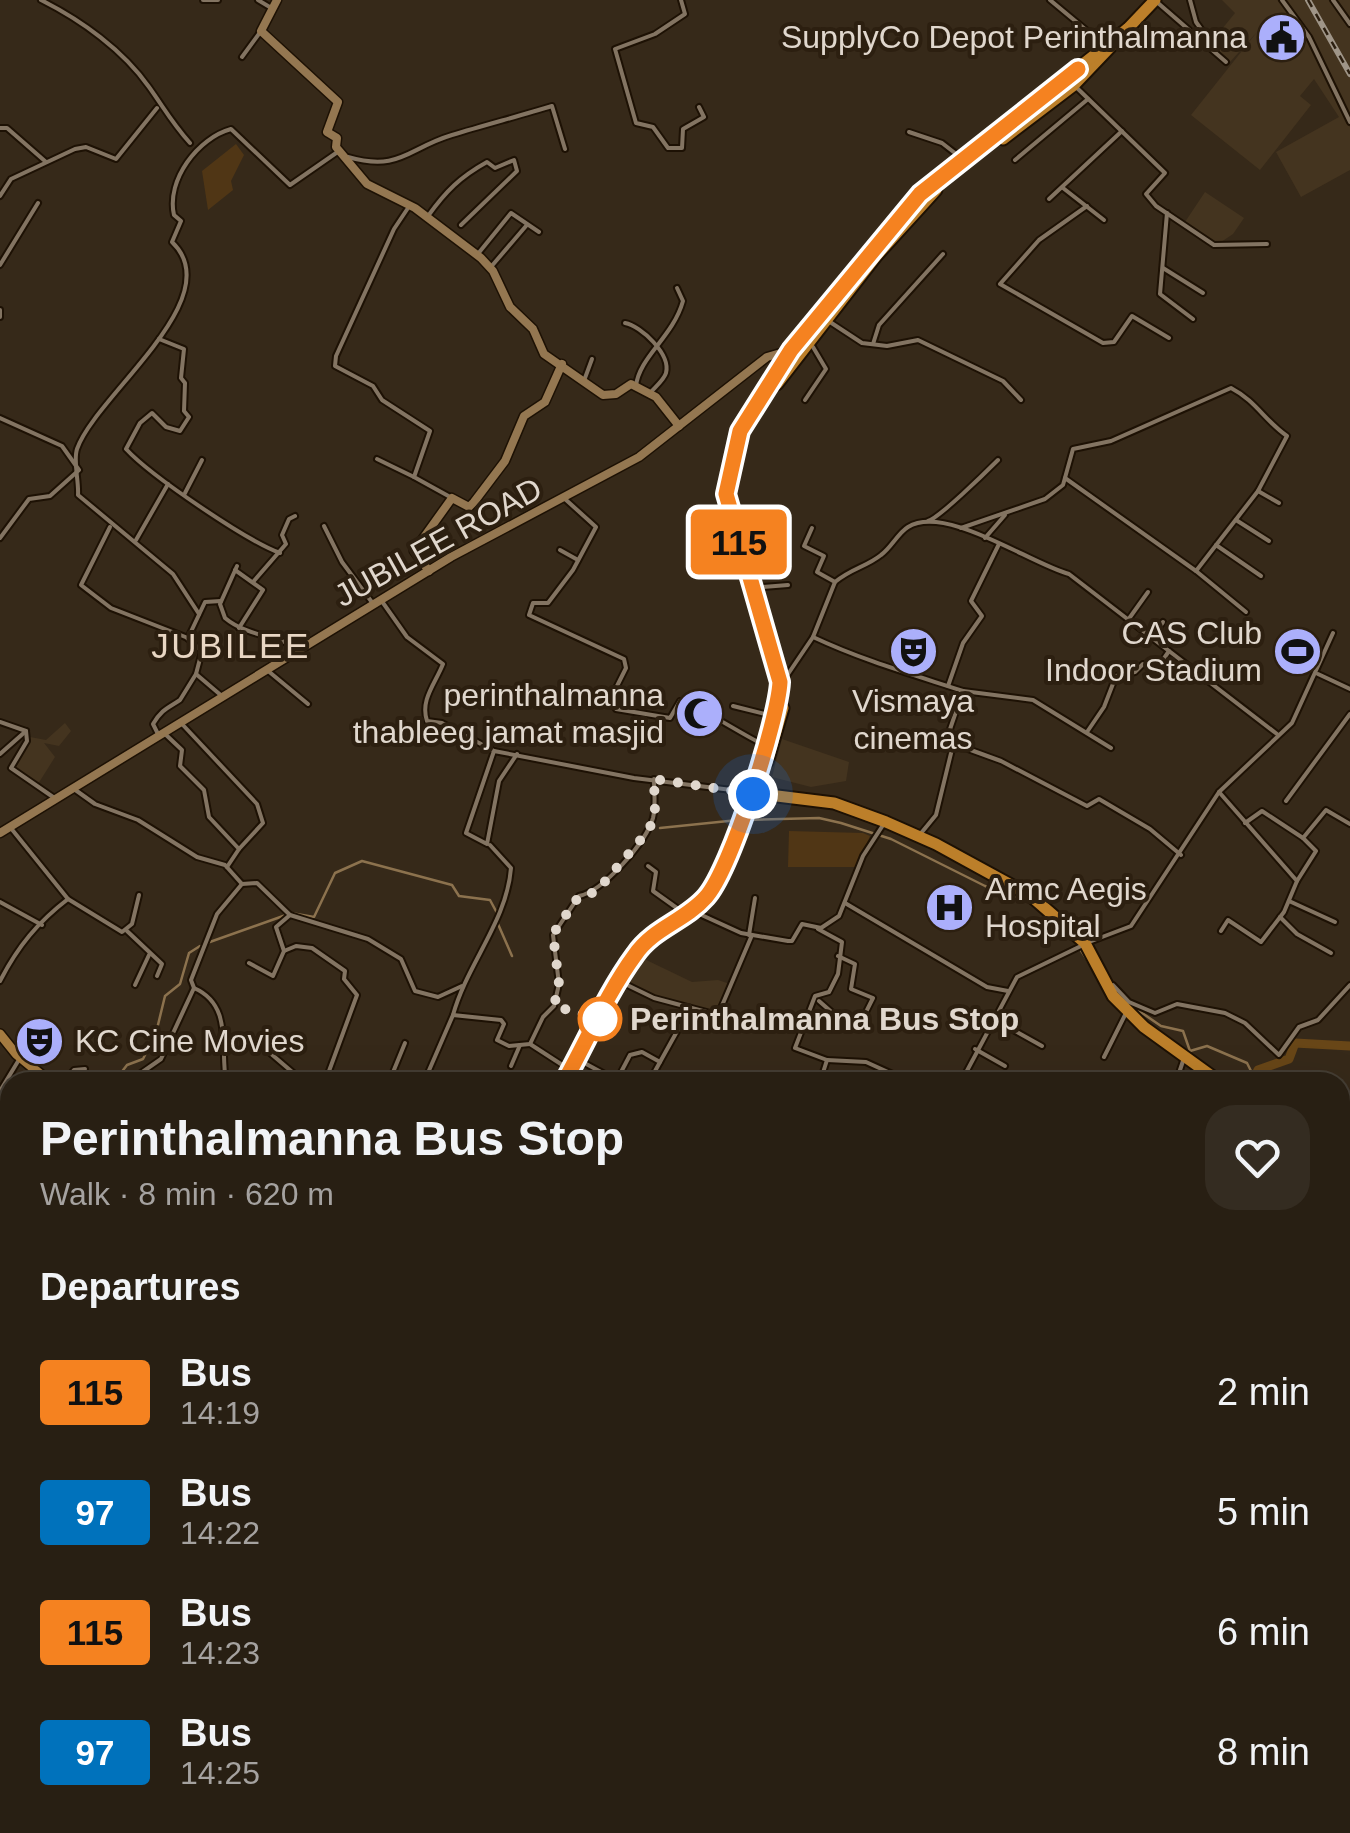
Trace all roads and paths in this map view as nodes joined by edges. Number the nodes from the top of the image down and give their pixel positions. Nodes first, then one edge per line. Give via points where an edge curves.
1 (41, 0) edge
2 (203, 0) edge
3 (218, 0) edge
4 (258, 0) edge
5 (681, 0) edge
6 (1050, 0) edge
7 (1155, 0) edge
8 (1190, 0) edge
9 (1282, 0) edge
10 (1332, 0) edge
11 (275, 4) edge
12 (1350, 24) edge
13 (1127, 28) junction
14 (261, 31) junction
15 (1212, 42) dead end
16 (1103, 44) junction
17 (242, 57) dead end
18 (1226, 62) dead end
19 (1074, 84) junction
20 (1088, 100) junction
21 (158, 106) junction
22 (699, 107) dead end
23 (1350, 122) edge
24 (0, 128) edge
25 (1122, 131) junction
26 (908, 132) dead end
27 (190, 143) dead end
28 (565, 148) dead end
29 (342, 153) junction
30 (964, 160) junction
31 (1015, 160) dead end
32 (46, 162) junction
33 (1062, 188) junction
34 (0, 196) edge
35 (1049, 199) dead end
36 (38, 204) dead end
37 (410, 206) junction
38 (1087, 206) junction
39 (1166, 212) junction
40 (428, 216) junction
41 (1104, 220) dead end
42 (526, 224) junction
43 (461, 226) dead end
44 (539, 232) dead end
45 (1267, 244) dead end
46 (477, 254) junction
47 (943, 254) dead end
48 (0, 265) edge
49 (490, 268) junction
50 (1163, 268) junction
51 (677, 288) dead end
52 (1203, 293) dead end
53 (1194, 319) dead end
54 (826, 320) junction
55 (625, 324) dead end
56 (1169, 338) dead end
57 (159, 339) junction
58 (810, 343) junction
59 (873, 344) junction
60 (659, 348) junction
61 (796, 355) junction
62 (592, 360) dead end
63 (562, 364) junction
64 (584, 381) junction
65 (636, 386) junction
66 (650, 393) junction
67 (805, 400) dead end
68 (1021, 400) dead end
69 (0, 418) edge
70 (679, 426) junction
71 (376, 458) dead end
72 (202, 460) dead end
73 (998, 460) dead end
74 (79, 470) junction
75 (414, 477) junction
76 (1065, 478) junction
77 (168, 484) junction
78 (1258, 491) junction
79 (186, 493) junction
80 (452, 498) junction
81 (565, 499) junction
82 (1279, 503) dead end
83 (1007, 514) junction
84 (294, 516) dead end
85 (1236, 520) junction
86 (928, 521) junction
87 (110, 526) junction
88 (324, 526) dead end
89 (812, 528) dead end
90 (961, 528) junction
91 (0, 538) edge
92 (986, 538) junction
93 (136, 540) junction
94 (1269, 541) dead end
95 (999, 543) junction
96 (1216, 545) junction
97 (560, 550) dead end
98 (280, 553) junction
99 (578, 560) junction
100 (428, 571) junction
101 (1196, 571) junction
102 (1261, 576) dead end
103 (253, 582) junction
104 (835, 582) junction
105 (788, 585) dead end
106 (763, 586) junction
107 (1148, 592) dead end
108 (221, 601) junction
109 (378, 602) junction
110 (1246, 612) dead end
111 (199, 614) junction
112 (1128, 620) junction
113 (1163, 622) dead end
114 (239, 628) junction
115 (1333, 632) dead end
116 (812, 637) junction
117 (187, 638) junction
118 (1152, 638) junction
119 (302, 649) junction
120 (1169, 652) junction
121 (267, 670) junction
122 (196, 674) junction
123 (1318, 674) junction
124 (786, 677) junction
125 (948, 686) junction
126 (1350, 689) edge
127 (963, 690) junction
128 (223, 697) junction
129 (782, 703) junction
130 (308, 704) dead end
131 (734, 706) dead end
132 (1350, 714) edge
133 (774, 716) junction
134 (0, 722) edge
135 (181, 722) junction
136 (26, 731) junction
137 (1087, 732) junction
138 (1277, 734) junction
139 (162, 735) junction
140 (953, 744) junction
141 (764, 745) junction
142 (1111, 748) dead end
143 (494, 751) junction
144 (0, 754) edge
145 (516, 754) junction
146 (654, 779) junction
147 (74, 789) junction
148 (1219, 792) junction
149 (753, 794) junction
150 (56, 800) junction
151 (1286, 800) dead end
152 (1244, 824) junction
153 (1350, 824) edge
154 (10, 827) junction
155 (880, 830) junction
156 (0, 833) edge
157 (919, 836) junction
158 (1302, 838) junction
159 (489, 844) junction
160 (239, 849) junction
161 (1181, 855) junction
162 (648, 866) dead end
163 (227, 867) junction
164 (1297, 881) junction
165 (242, 884) junction
166 (139, 894) dead end
167 (754, 898) dead end
168 (68, 899) junction
169 (1288, 901) junction
170 (0, 902) edge
171 (845, 903) junction
172 (687, 912) junction
173 (290, 915) junction
174 (1280, 918) junction
175 (1335, 922) dead end
176 (42, 925) junction
177 (818, 929) junction
178 (127, 930) junction
179 (1221, 930) dead end
180 (750, 935) junction
181 (1080, 946) junction
182 (284, 951) junction
183 (1332, 953) dead end
184 (150, 955) junction
185 (838, 956) junction
186 (249, 964) dead end
187 (156, 976) dead end
188 (0, 981) edge
189 (619, 981) junction
190 (1107, 983) junction
191 (134, 984) dead end
192 (462, 986) junction
193 (1350, 986) edge
194 (194, 988) junction
195 (1008, 990) junction
196 (819, 1001) dead end
197 (1127, 1011) junction
198 (453, 1015) junction
199 (992, 1018) junction
200 (680, 1026) dead end
201 (0, 1034) edge
202 (256, 1041) dead end
203 (405, 1043) dead end
204 (530, 1044) junction
205 (520, 1046) junction
206 (1042, 1046) dead end
207 (975, 1049) junction
208 (20, 1058) junction
209 (1104, 1058) dead end
210 (1184, 1058) junction
211 (827, 1060) junction
212 (660, 1062) junction
213 (574, 1064) junction
214 (511, 1066) dead end
215 (1004, 1066) dead end
216 (85, 1068) dead end
217 (12, 1072) edge
218 (38, 1072) edge
219 (72, 1072) edge
220 (142, 1072) edge
221 (225, 1072) edge
222 (292, 1072) edge
223 (329, 1072) edge
224 (393, 1072) edge
225 (428, 1072) edge
226 (570, 1072) edge
227 (595, 1072) edge
228 (621, 1072) edge
229 (654, 1072) edge
230 (823, 1072) edge
231 (887, 1072) edge
232 (965, 1072) edge
233 (1179, 1072) edge
234 (1205, 1072) edge

1 - 21 street via 81,20 149,86
2 - 3 street
4 - 11 street
5 - 22 street via 685,14 615,49 636,123 652,127 668,148 682,148 683,128 704,117
6 - 16 street
7 - 13 highway
7 - 18 street
8 - 15 street
9 - 23 street via 1309,37
10 - 12 street
11 - 14 street
13 - 16 highway
13 - 19 highway
14 - 17 street
14 - 29 street via 338,102 327,132
16 - 30 highway
19 - 20 street
19 - 54 highway via 938,188
20 - 25 street
20 - 31 street
21 - 27 street
21 - 32 street via 116,158 86,147
24 - 32 street
25 - 33 street
25 - 39 street via 1166,173 1146,194
26 - 30 street via 942,142
28 - 29 street via 552,106 449,136 408,158 376,165
29 - 37 street via 367,184
29 - 57 street via 290,185 236,130 225,130 193,152 172,197 181,221 172,242 184,258 184,298
30 - 61 highway via 892,224
32 - 34 street via 11,179
33 - 35 street
33 - 38 street
36 - 48 street
37 - 40 street
37 - 75 street via 336,366 430,431
38 - 41 street
38 - 56 street via 1039,240 1000,284 1103,344 1114,342 1132,316
39 - 45 street via 1214,246
39 - 50 street
40 - 43 street via 468,172 514,160 517,171
40 - 46 street
42 - 44 street
42 - 46 street via 511,212
42 - 49 street
46 - 49 street
47 - 59 street via 879,325
49 - 63 street via 544,354
50 - 52 street
50 - 53 street via 1160,294
51 - 60 street via 682,306
54 - 58 highway
54 - 59 street via 862,344
55 - 60 street
57 - 74 street via 89,426 76,450
57 - 77 street via 184,348 181,378 189,417 180,431 152,413 126,449
58 - 61 highway
58 - 67 street via 826,369
59 - 68 street via 918,340 1003,380
60 - 65 street via 642,364
60 - 66 street via 666,372
61 - 70 street, JUBILEE ROAD via 767,357
61 - 106 highway via 752,422 735,467 732,492 740,527
61 - 129 highway via 740,431 726,494
62 - 64 street
63 - 64 street
63 - 80 street via 544,402 524,416 505,462 474,502 469,507
64 - 65 street via 606,396
65 - 66 street
66 - 70 street
69 - 74 street via 62,446
70 - 81 street, JUBILEE ROAD
71 - 75 street
72 - 79 street
73 - 86 street
74 - 87 street via 78,495
74 - 91 street via 50,496 28,499
75 - 80 street
76 - 78 street via 1073,449 1111,440 1231,388 1252,398 1287,436
76 - 83 street via 1046,499
76 - 101 street
77 - 79 street
77 - 93 street
78 - 82 street
78 - 85 street
79 - 98 street via 251,542
80 - 100 street via 414,551
81 - 99 street via 596,524
81 - 100 street, JUBILEE ROAD
83 - 90 street
83 - 92 street
84 - 98 street via 286,523
85 - 94 street
85 - 96 street
86 - 90 street
86 - 104 street via 910,526 884,553
87 - 93 street
87 - 117 street via 81,585 111,608
88 - 109 street via 342,562
89 - 104 street via 804,546 824,556 817,572
90 - 92 street
92 - 95 street
93 - 111 street via 173,574
95 - 112 street via 1069,574
95 - 125 street via 971,601 982,616 963,643
96 - 101 street
96 - 102 street
97 - 99 street
98 - 103 street
99 - 141 street via 549,602 536,602 528,614 624,660 612,706 670,718 680,701
100 - 109 street, JUBILEE ROAD
101 - 110 street
103 - 108 street via 236,568
103 - 114 street via 263,590
104 - 116 street
105 - 106 street
106 - 124 highway
107 - 112 street
108 - 111 street via 208,600
108 - 114 street via 225,618
109 - 119 street, JUBILEE ROAD
109 - 143 street via 443,664 423,710 427,722 442,723
111 - 117 street
112 - 118 street
113 - 118 street
114 - 119 street
115 - 123 street
116 - 124 street
116 - 125 street via 876,666
117 - 122 street via 202,651
118 - 120 street
119 - 121 street, JUBILEE ROAD
120 - 137 street via 1158,668 1143,664 1116,676
120 - 138 street
121 - 128 street, JUBILEE ROAD
121 - 130 street
122 - 128 street
122 - 139 street via 153,724
123 - 126 street
123 - 138 street via 1292,723
124 - 129 highway
125 - 127 street
127 - 137 street via 1033,700
127 - 140 street via 946,741
128 - 135 street, JUBILEE ROAD
129 - 133 highway
129 - 149 highway
131 - 133 street
132 - 151 street
133 - 141 highway
134 - 136 street
135 - 139 street, JUBILEE ROAD
135 - 160 street via 257,804 263,823
136 - 144 street
136 - 150 street via 11,768
137 - 142 street
138 - 148 street
139 - 147 street, JUBILEE ROAD
139 - 160 street via 182,750 180,766 204,790 209,817
140 - 157 street via 936,814
140 - 161 street via 1087,806 1099,798
141 - 149 highway
143 - 145 street
143 - 159 street via 466,833
145 - 146 street
145 - 159 street via 499,781
146 - 149 street
146 - 204 street via 649,830 596,892 579,896 556,928 559,984 554,1006
147 - 150 street, JUBILEE ROAD
147 - 163 street
148 - 152 street
148 - 161 street
149 - 155 highway via 834,803
149 - 172 highway via 719,878
150 - 154 street, JUBILEE ROAD
152 - 158 street via 1262,811
152 - 164 street
153 - 158 street via 1326,810
154 - 156 street, JUBILEE ROAD
154 - 168 street
155 - 157 highway
155 - 171 street
157 - 181 highway via 1032,896
158 - 164 street via 1316,851
159 - 192 street via 511,868 510,883
160 - 163 street
161 - 181 street via 1131,926
162 - 172 street via 656,872 652,888
163 - 165 street
164 - 169 street
165 - 173 street via 258,883
165 - 194 street via 217,914 194,967
166 - 178 street
167 - 180 street
168 - 176 street
168 - 178 street
169 - 174 street
169 - 175 street
170 - 176 street
171 - 177 street via 836,919
171 - 195 street via 987,987
172 - 180 street
172 - 189 highway via 648,938
173 - 182 street via 276,927
173 - 192 street via 368,939 401,959 415,991 438,997
174 - 179 street via 1261,942 1228,920
174 - 183 street
176 - 188 street via 27,934
177 - 180 street via 802,924 792,941
177 - 185 street via 842,942
178 - 184 street
180 - 189 street via 718,1015
181 - 190 highway
181 - 195 street via 1017,977
182 - 186 street via 273,976
182 - 223 street via 296,946 326,956 345,971 356,996
184 - 187 street via 162,964
184 - 191 street
185 - 196 street via 855,964 852,989 873,998 868,1010 860,1022 835,1016
185 - 211 street via 835,980 829,992 815,996 794,1046
189 - 213 highway
190 - 193 street via 1154,1013 1177,1004 1225,1013 1278,1055 1299,1027 1318,1020
190 - 197 highway
192 - 198 street
194 - 220 street via 160,1059
194 - 221 street via 218,1006
195 - 199 street
197 - 209 street
197 - 210 highway
198 - 205 street via 500,1020 497,1040
198 - 225 street
199 - 206 street
199 - 207 street
200 - 212 street
201 - 208 main road
202 - 222 street
203 - 224 street
204 - 205 street
204 - 213 street
205 - 214 street
207 - 215 street
207 - 232 street
208 - 217 street
208 - 218 main road
210 - 233 street
210 - 234 highway
211 - 230 street
211 - 231 street via 864,1062
212 - 228 street via 635,1053
212 - 229 street
213 - 226 highway
213 - 227 street
216 - 219 street

